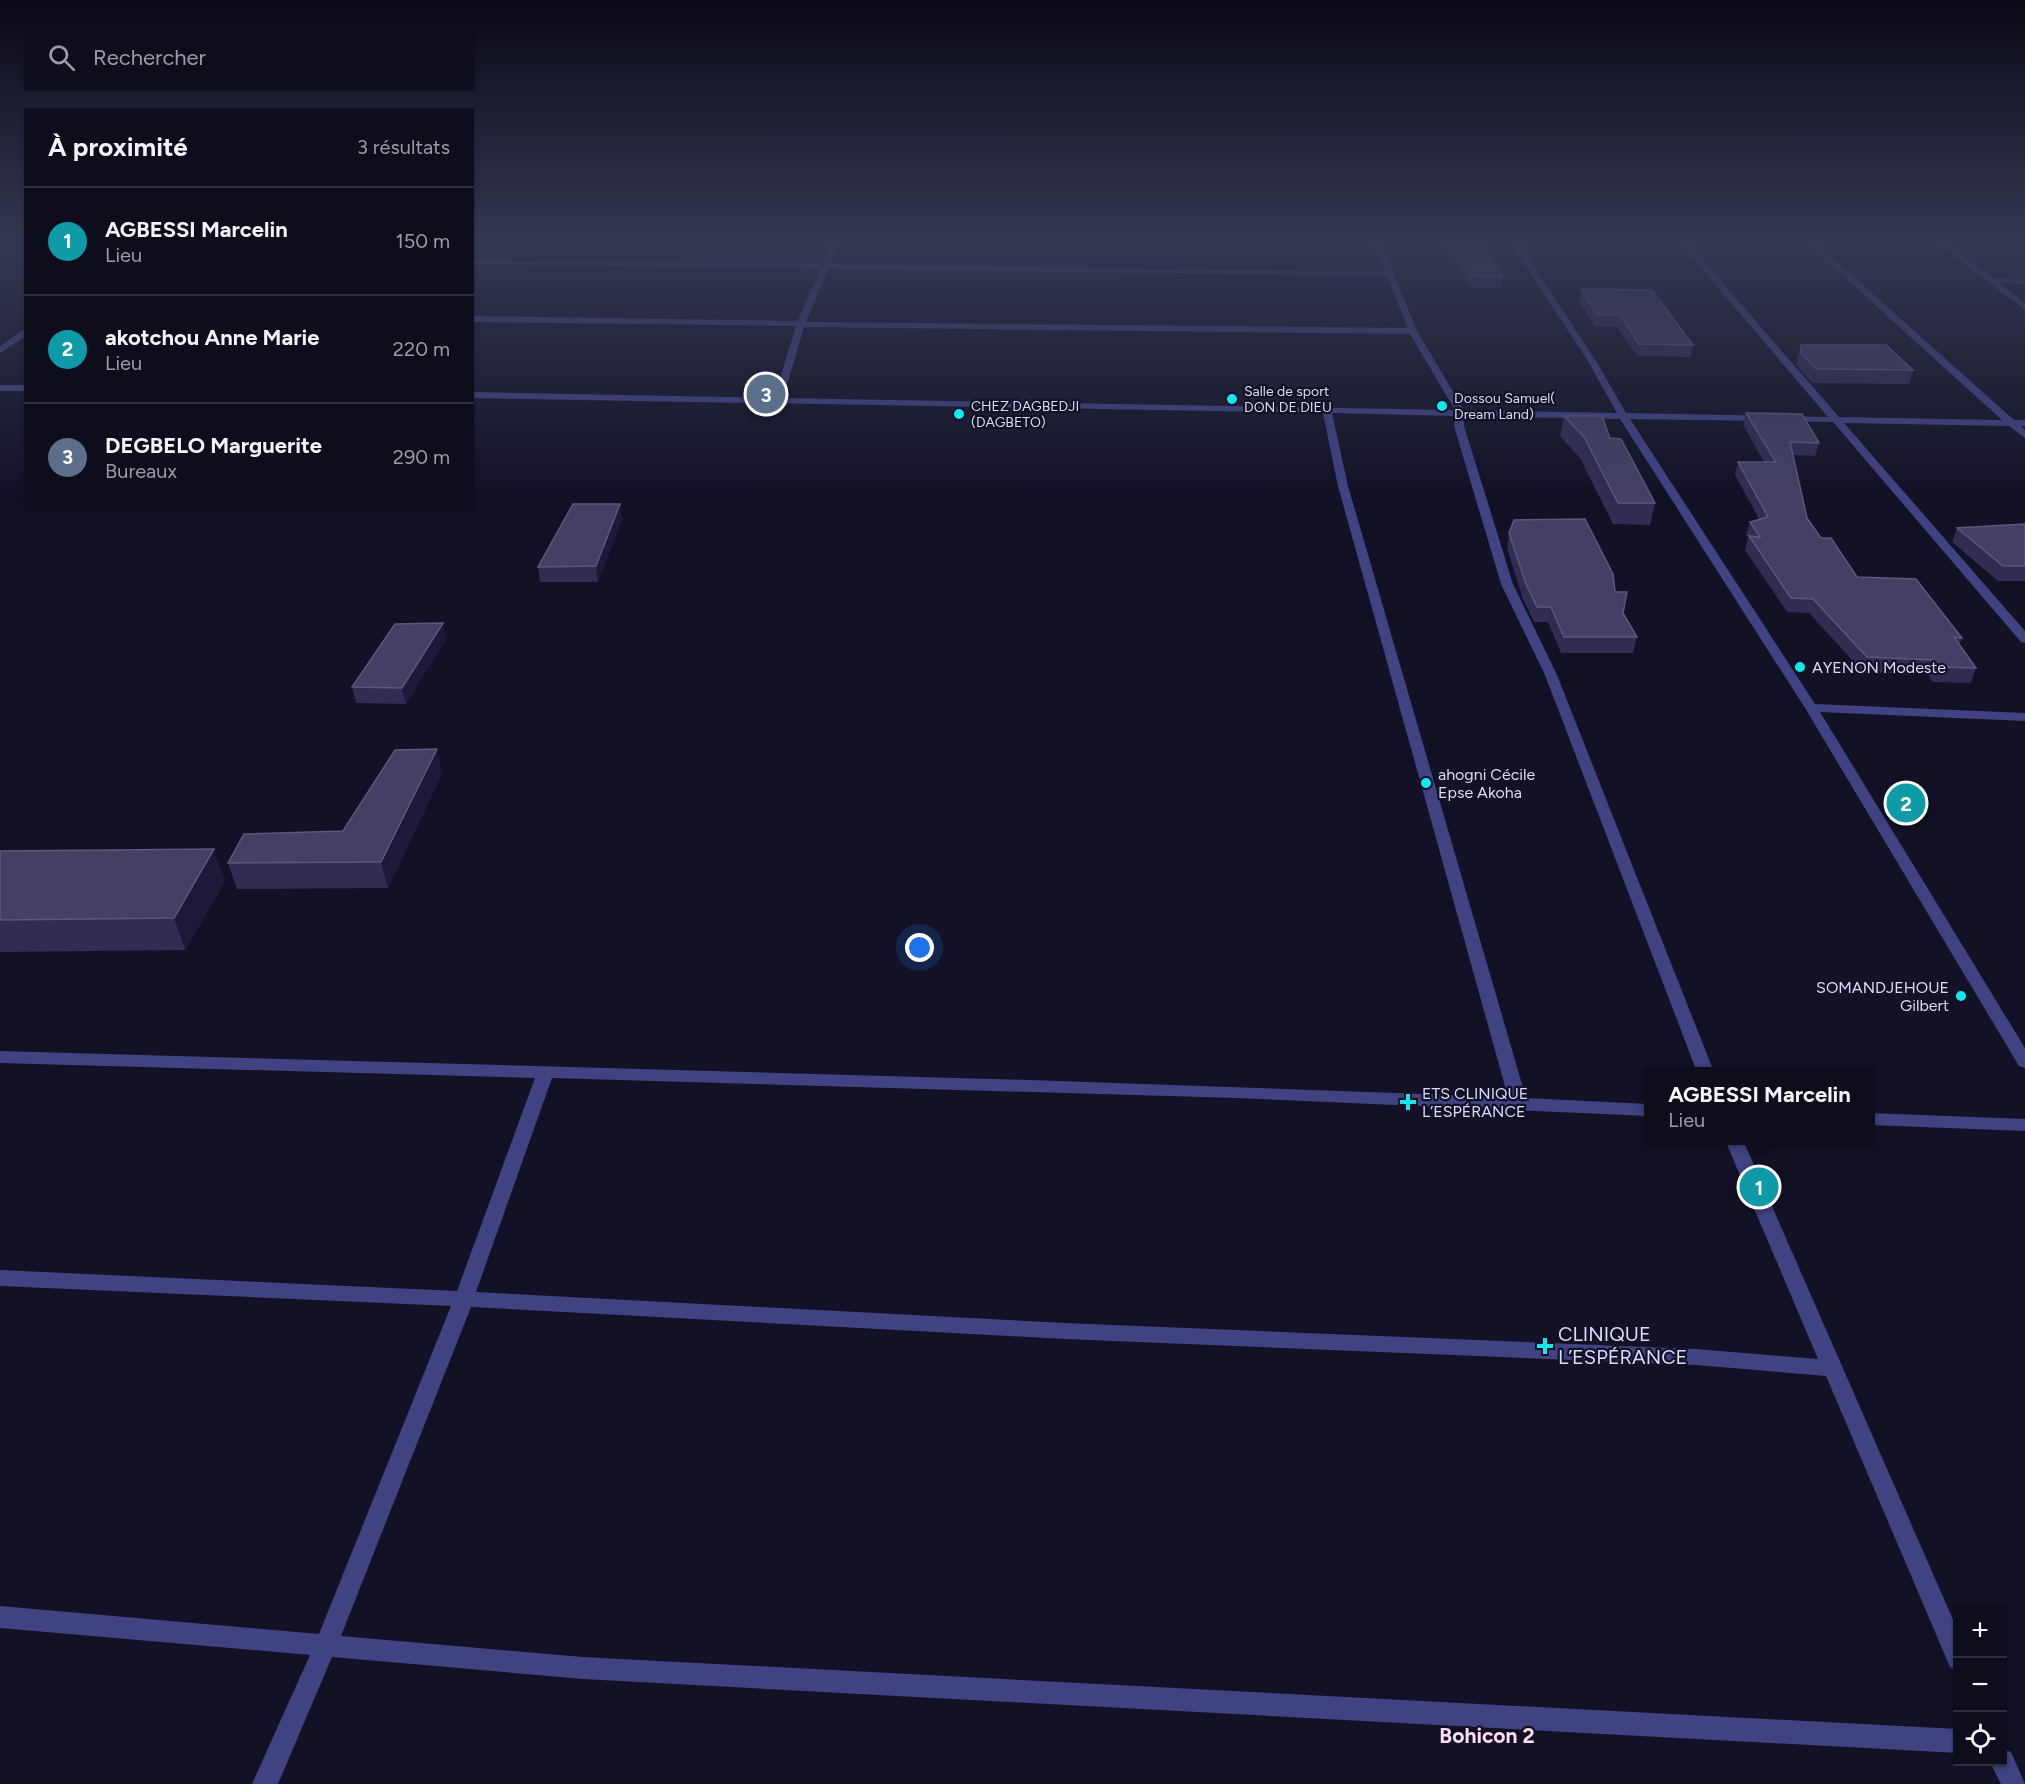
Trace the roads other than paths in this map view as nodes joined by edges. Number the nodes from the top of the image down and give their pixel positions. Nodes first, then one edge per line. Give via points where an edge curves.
1 (800, 327) edge
2 (1085, 327) edge
3 (1411, 327) edge
4 (1570, 327) edge
5 (1756, 327) edge
6 (1906, 327) edge
7 (1413, 331) junction
8 (24, 333) edge
9 (0, 350) edge
10 (0, 388) edge
11 (24, 388) edge
12 (474, 395) edge
13 (778, 399) junction
14 (1327, 411) junction
15 (1460, 411) junction
16 (1624, 417) junction
17 (1837, 421) junction
18 (2014, 423) junction
19 (2025, 423) edge
20 (2025, 435) edge
21 (2025, 639) edge
22 (1811, 708) junction
23 (2025, 717) edge
24 (0, 1057) edge
25 (2025, 1062) edge
26 (1704, 1067) edge
27 (545, 1074) junction
28 (1519, 1104) junction
29 (1644, 1110) edge
30 (1875, 1119) edge
31 (2025, 1125) edge
32 (1736, 1145) edge
33 (0, 1278) edge
34 (465, 1299) junction
35 (1831, 1368) junction
36 (0, 1617) edge
37 (326, 1645) junction
38 (1958, 1658) edge
39 (1953, 1741) edge
40 (2005, 1766) edge
41 (265, 1784) edge
42 (2014, 1784) edge

1 - 13 street
2 - 7 street
3 - 7 street
4 - 16 street
5 - 17 street
6 - 18 street
7 - 15 street
8 - 9 street
10 - 11 street
12 - 13 street
13 - 14 street
14 - 15 street
14 - 28 street via 1346,498
15 - 16 street
15 - 26 street via 1459,426 1507,584 1551,675
16 - 17 street
16 - 22 street
17 - 18 street
17 - 21 street
18 - 19 street
18 - 20 street
22 - 23 street
22 - 25 street
24 - 27 street
27 - 28 street via 758,1077
27 - 34 street
28 - 29 street
30 - 31 street
32 - 35 street
33 - 34 street
34 - 35 street via 1065,1331 1696,1357
34 - 37 street
35 - 38 street
36 - 37 street
37 - 39 street via 583,1668
37 - 41 street
40 - 42 street

